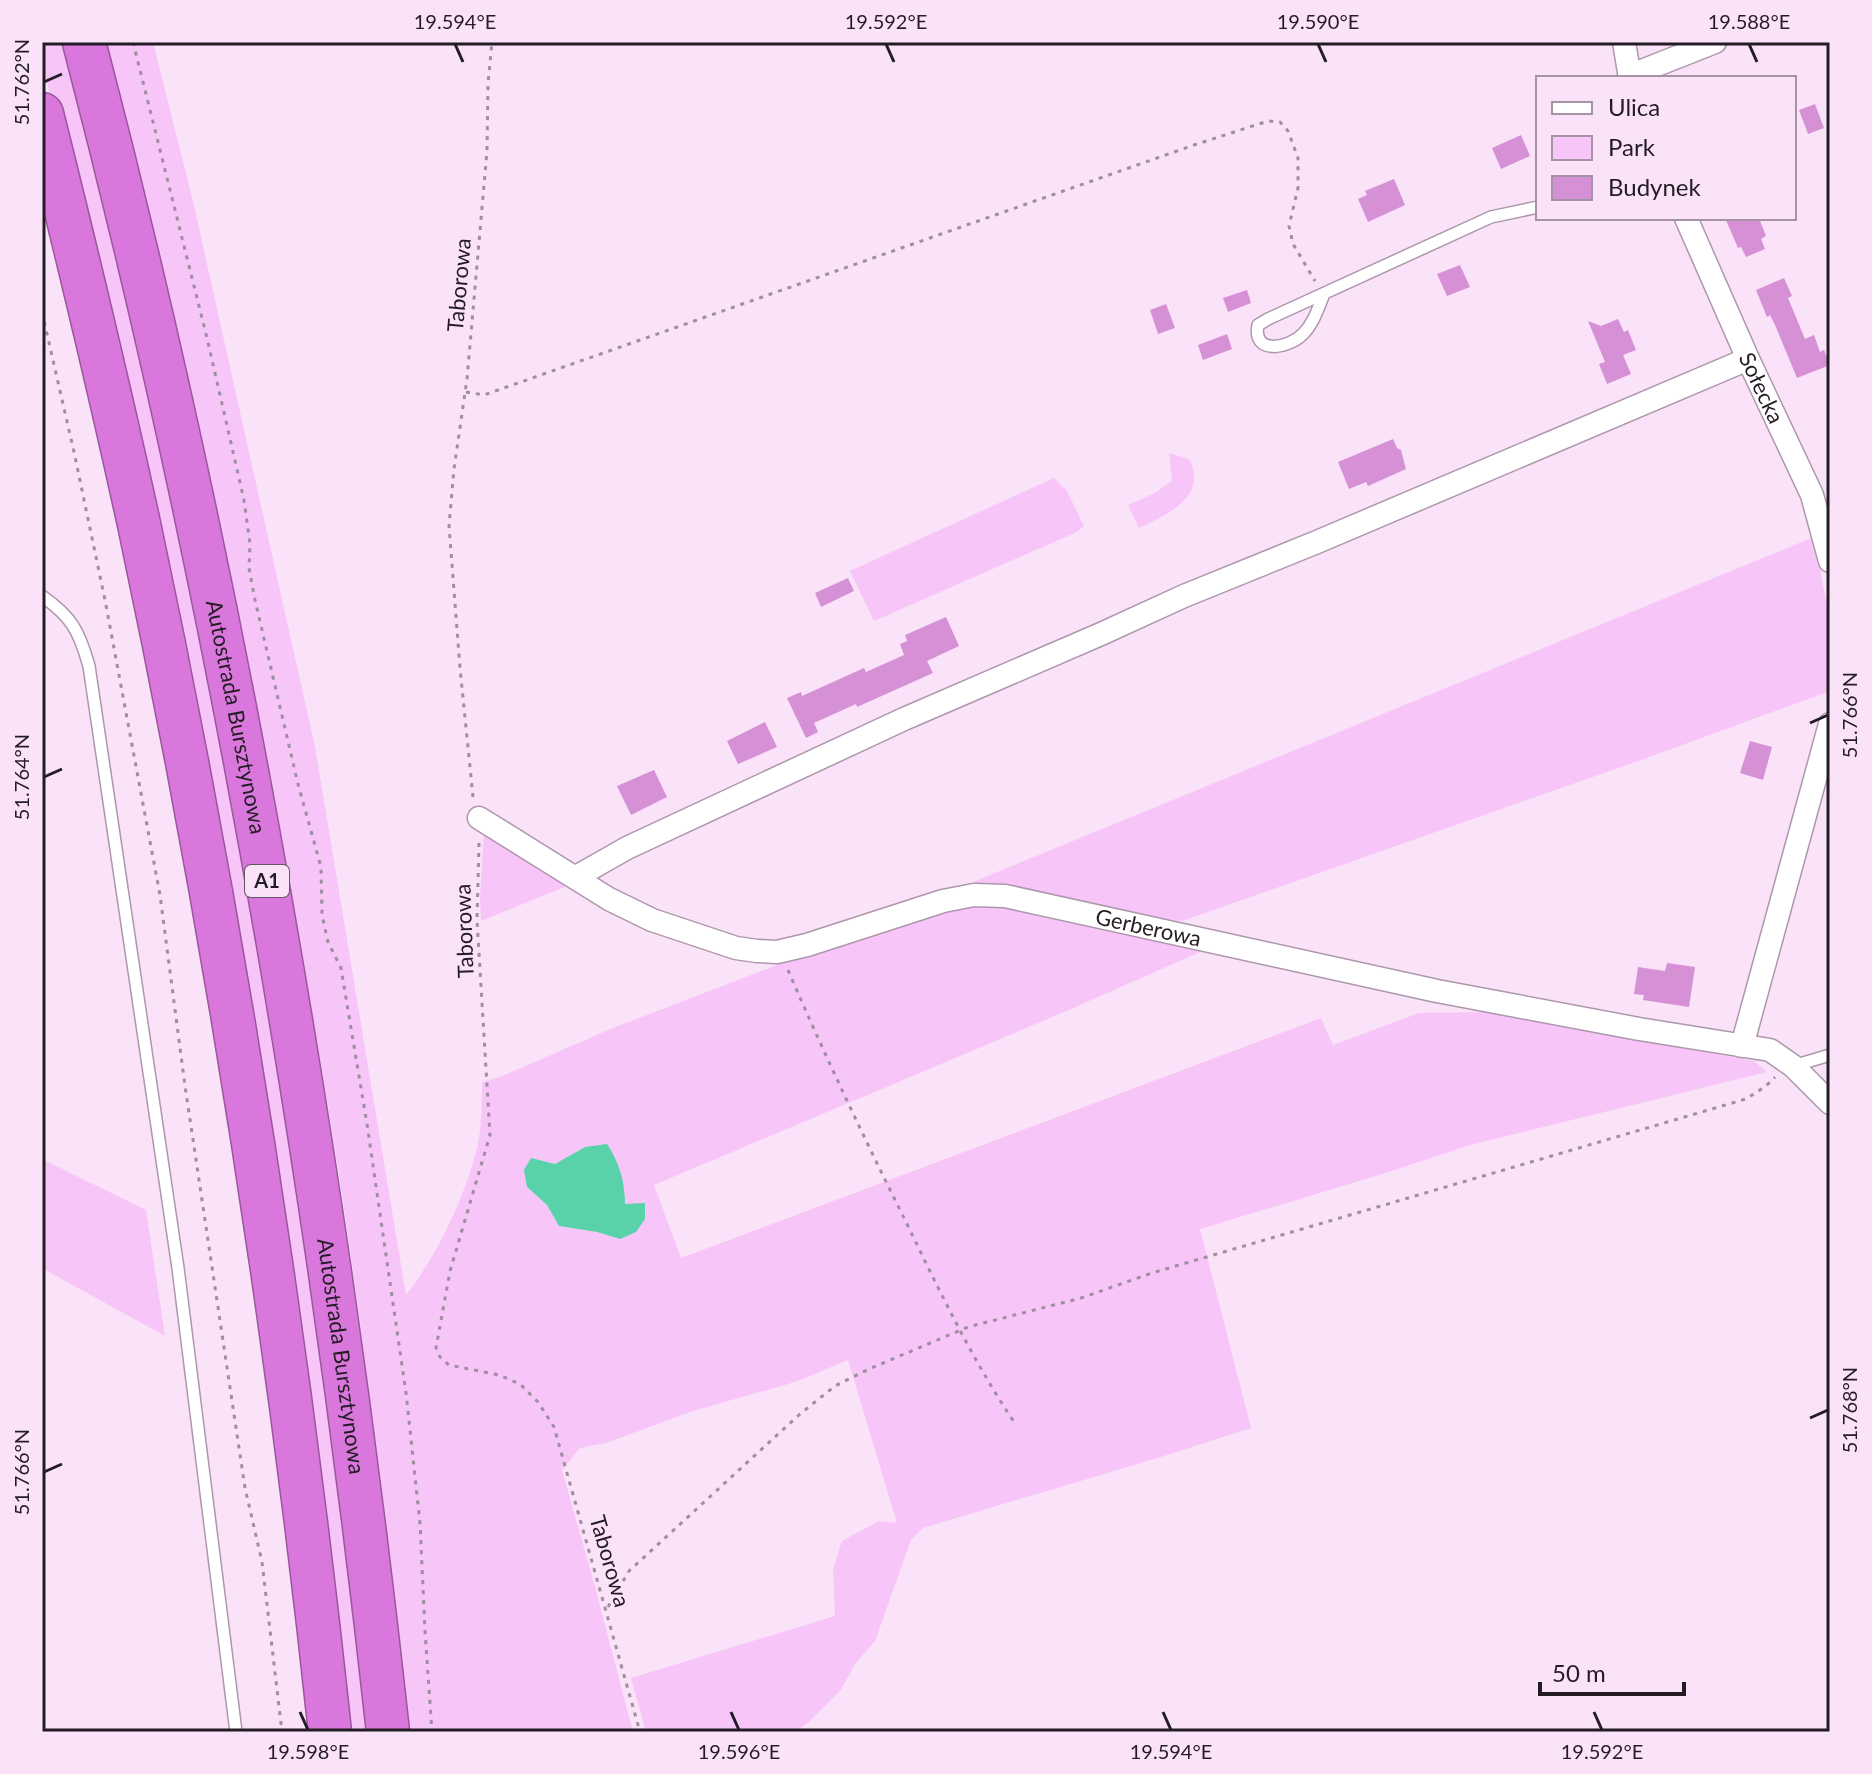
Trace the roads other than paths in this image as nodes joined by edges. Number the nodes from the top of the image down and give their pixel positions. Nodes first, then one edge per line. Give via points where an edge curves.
1 (84, 42) edge
2 (1624, 42) edge
3 (1715, 42) edge
4 (1629, 76) edge
5 (1631, 76) edge
6 (42, 114) edge
7 (1536, 207) edge
8 (1687, 220) edge
9 (1324, 294) junction
10 (1748, 359) junction
11 (1830, 561) edge
12 (42, 596) edge
13 (1830, 724) edge
14 (479, 818) road end
15 (576, 877) junction
16 (1742, 1046) junction
17 (1830, 1055) edge
18 (1791, 1064) junction
19 (1830, 1103) edge
20 (236, 1732) edge
21 (330, 1732) edge
22 (388, 1732) edge

1 - 22 highway, Autostrada Bursztynowa / A1 via 203,553 280,950 347,1386
2 - 4 street
3 - 5 street
6 - 21 highway via 139,524 205,862 273,1271
7 - 9 lane via 1491,217
8 - 10 street, Sołecka
9 - 9 lane via 1313,321 1294,342 1281,347 1262,342 1258,325
10 - 11 street, Sołecka via 1812,495
10 - 15 street via 1184,596 862,739
12 - 20 lane via 68,616 89,666 178,1268
13 - 16 street
14 - 15 street, Gerberowa
15 - 16 street, Gerberowa via 652,920 736,948 782,951 943,901 1005,896 1437,991
16 - 18 street, Gerberowa via 1770,1050
17 - 18 lane
18 - 19 street, Gerberowa

